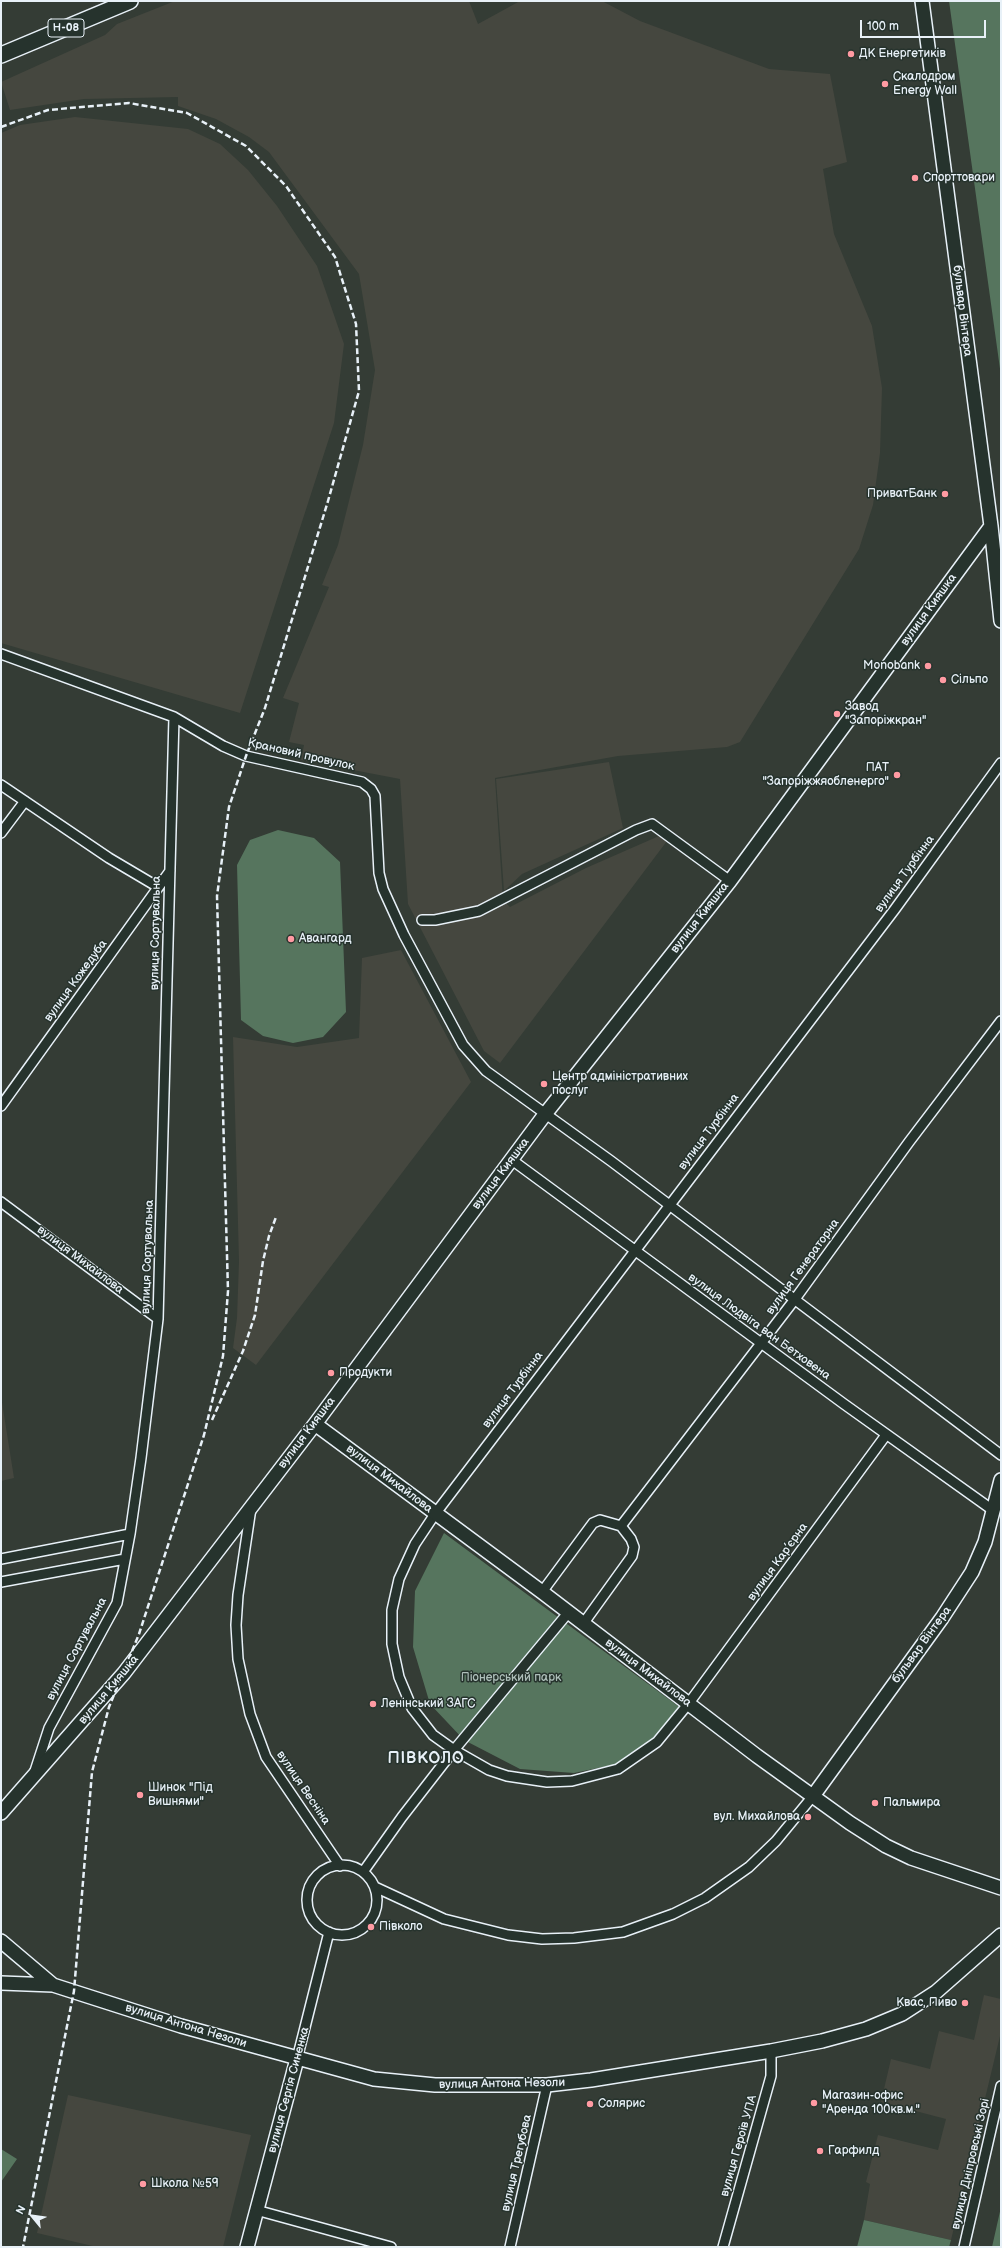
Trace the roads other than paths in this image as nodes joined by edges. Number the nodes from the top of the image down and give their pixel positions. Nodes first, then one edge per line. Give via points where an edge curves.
1 (130, 1) edge
2 (922, 1) edge
3 (1, 55) edge
4 (991, 526) junction
5 (1001, 621) edge
6 (1, 654) edge
7 (174, 717) junction
8 (1001, 763) edge
9 (1, 785) edge
10 (25, 800) junction
11 (1, 833) edge
12 (170, 871) junction
13 (730, 881) junction
14 (158, 887) junction
15 (422, 920) dead end
16 (1001, 1021) edge
17 (1, 1106) edge
18 (546, 1113) junction
19 (512, 1160) junction
20 (1, 1202) edge
21 (669, 1205) junction
22 (634, 1251) junction
23 (795, 1299) junction
24 (158, 1319) junction
25 (761, 1343) junction
26 (315, 1424) junction
27 (886, 1435) junction
28 (1001, 1455) edge
29 (1001, 1480) edge
30 (251, 1507) junction
31 (994, 1511) junction
32 (434, 1514) junction
33 (621, 1526) junction
34 (130, 1534) junction
35 (1, 1559) edge
36 (126, 1559) junction
37 (1, 1582) edge
38 (542, 1592) junction
39 (568, 1613) junction
40 (583, 1624) junction
41 (689, 1703) junction
42 (454, 1750) junction
43 (34, 1775) junction
44 (813, 1796) junction
45 (1, 1813) edge
46 (340, 1866) junction
47 (363, 1872) junction
48 (375, 1887) junction
49 (1001, 1888) edge
50 (330, 1932) junction
51 (1001, 1935) edge
52 (1, 1941) edge
53 (1, 1983) edge
54 (54, 1984) junction
55 (771, 2051) junction
56 (298, 2059) junction
57 (547, 2085) junction
58 (1001, 2086) edge
59 (256, 2210) junction
60 (247, 2247) edge
61 (391, 2247) edge
62 (510, 2247) edge
63 (723, 2247) edge
64 (964, 2247) edge

1 - 3 main road, Н-08
2 - 4 street, бульвар Вінтера
4 - 5 street, бульвар Вінтера
4 - 13 street, вулиця Кияшка
6 - 7 street, Крановий провулок
7 - 12 street, вулиця Сортувальна
7 - 18 street, Крановий провулок via 223,746 246,756 362,782 371,789 375,796 379,873 383,889 463,1045 486,1071
8 - 21 street, вулиця Турбінна via 895,909
9 - 10 street
10 - 11 street
10 - 14 street via 109,858
12 - 14 street, вулиця Кожедуба
12 - 24 street, вулиця Сортувальна
13 - 15 street via 652,824 479,911 435,920
13 - 18 street, вулиця Кияшка
14 - 17 street, вулиця Кожедуба
16 - 23 street, вулиця Генераторна via 904,1148
18 - 19 street, вулиця Кияшка
18 - 21 street
19 - 22 street, вулиця Людвіга ван Бетховена
19 - 26 street, вулиця Кияшка
20 - 24 street, вулиця Михайлова
21 - 22 street, вулиця Турбінна
21 - 23 street
22 - 25 street, вулиця Людвіга ван Бетховена
22 - 32 street, вулиця Турбінна
23 - 25 street, вулиця Генераторна
23 - 28 street
24 - 34 street, вулиця Сортувальна
25 - 27 street, вулиця Людвіга ван Бетховена
25 - 33 street, вулиця Генераторна
26 - 30 street, вулиця Кияшка
26 - 32 street, вулиця Михайлова
27 - 31 street, вулиця Людвіга ван Бетховена
27 - 41 street, вулиця Кар’єрна
29 - 31 street, бульвар Вінтера
30 - 43 street, вулиця Кияшка via 124,1673
30 - 46 street, вулиця Весніна via 236,1625 238,1659 250,1714 266,1757
31 - 44 street, бульвар Вінтера via 985,1542 972,1572 942,1618
32 - 38 street, вулиця Михайлова
32 - 42 street, вулиця Турбінна via 415,1544 399,1579 392,1610 392,1644 399,1677 412,1708 434,1735
33 - 38 street via 600,1520 593,1522
33 - 40 street via 631,1538 634,1547 632,1556
34 - 35 street
34 - 36 street, вулиця Сортувальна
36 - 37 street
36 - 43 street, вулиця Сортувальна via 117,1603 49,1728
38 - 39 street, вулиця Михайлова
39 - 40 street, вулиця Михайлова
39 - 42 street
40 - 41 street, вулиця Михайлова
41 - 42 street, вулиця Кар’єрна via 657,1742 639,1756 618,1769 572,1782 507,1776 489,1770
41 - 44 street, вулиця Михайлова
42 - 47 street
43 - 45 street, вулиця Кияшка
44 - 48 street via 776,1841 749,1867 705,1898 673,1914 623,1932 574,1938 508,1935 444,1919
44 - 49 street, вулиця Михайлова via 850,1823 904,1855 933,1867
46 - 47 street via 354,1867
46 - 50 street via 324,1870 316,1877 310,1886 308,1897 308,1908 313,1918 320,1927
47 - 48 street
48 - 50 street via 376,1908 366,1925 348,1934
50 - 56 street, вулиця Сергія Синенка
51 - 55 street, вулиця Антона Незоли via 936,1992 902,2014 866,2029
52 - 54 street
53 - 54 street
54 - 56 street, вулиця Антона Незоли via 181,2026
55 - 57 street, вулиця Антона Незоли
55 - 63 street, вулиця Героїв УПА via 771,2076
56 - 57 street, вулиця Антона Незоли via 374,2079 404,2083
56 - 59 street, вулиця Сергія Синенка
57 - 62 street, вулиця Трегубова
58 - 64 street, вулиця Дніпровські Зорі
59 - 60 street, вулиця Сергія Синенка
59 - 61 street

